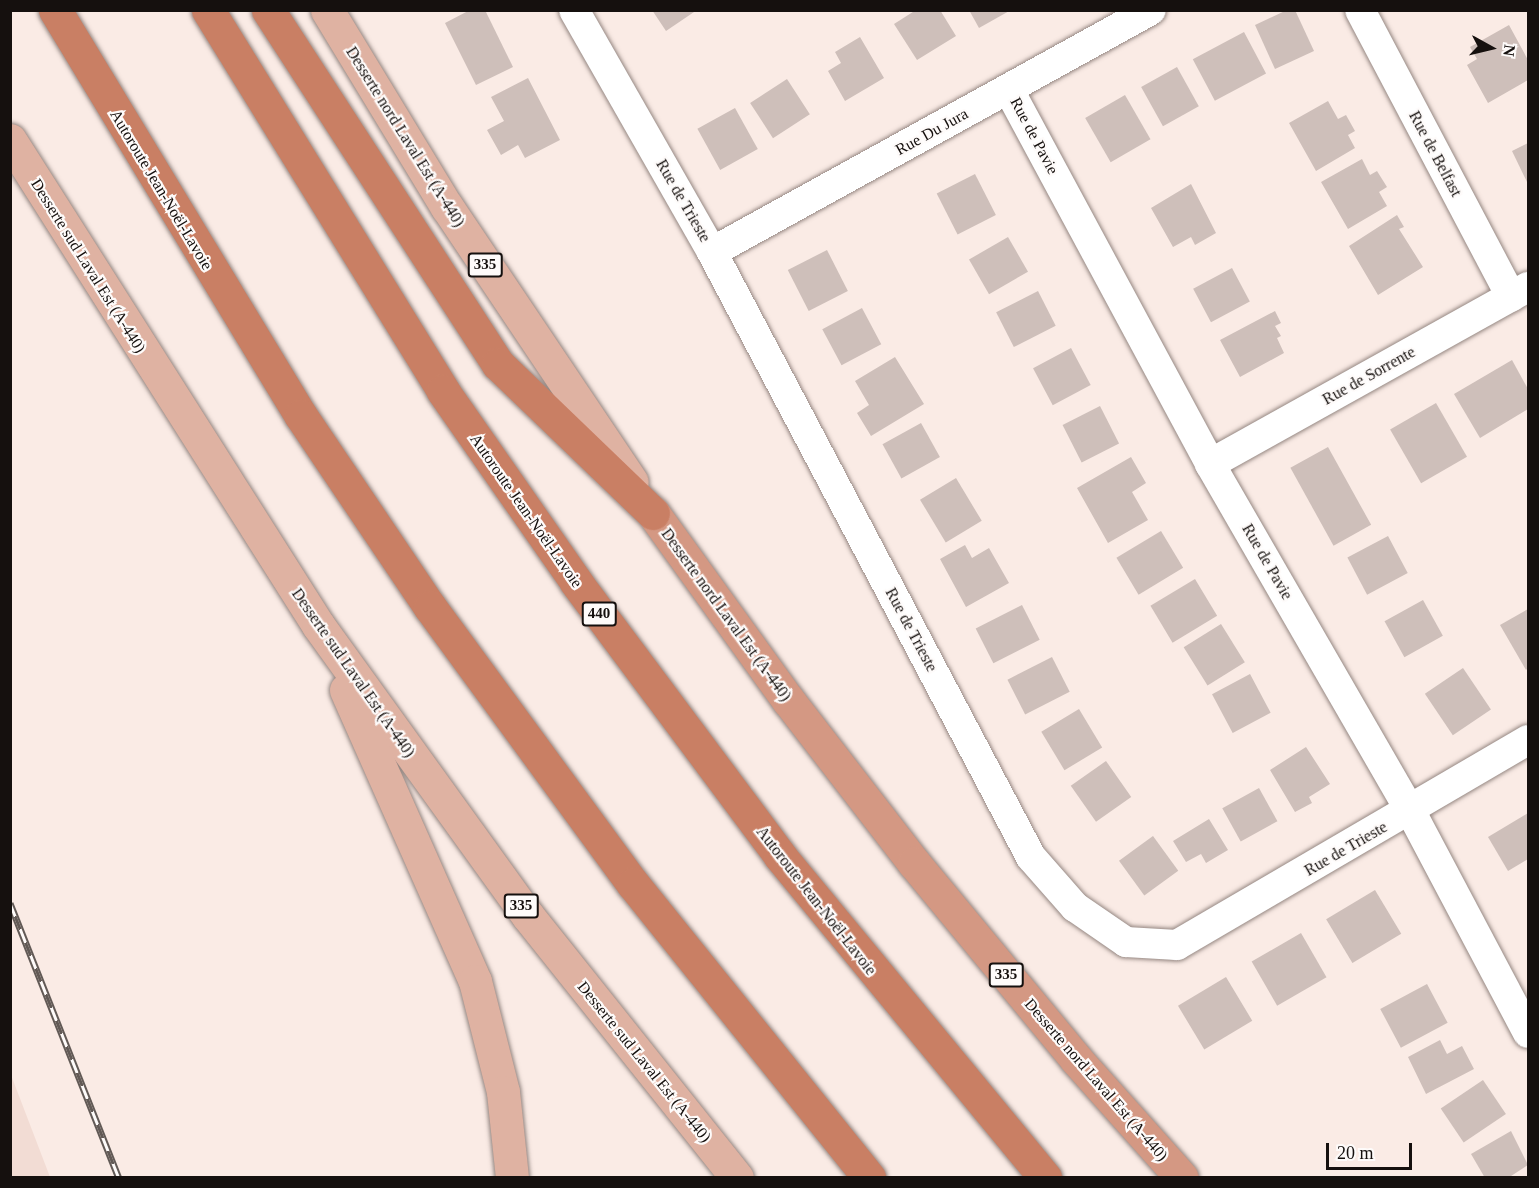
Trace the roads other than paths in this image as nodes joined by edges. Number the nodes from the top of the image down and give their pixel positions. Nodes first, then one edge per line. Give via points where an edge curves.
1 (55, 10) edge
2 (207, 10) edge
3 (268, 10) edge
4 (327, 10) edge
5 (574, 10) edge
6 (1151, 10) edge
7 (1360, 10) edge
8 (1009, 90) junction
9 (10, 140) edge
10 (712, 252) junction
11 (1520, 292) edge
12 (1210, 464) junction
13 (653, 513) junction
14 (318, 625) junction
15 (1528, 740) edge
16 (1411, 812) junction
17 (1528, 1033) edge
18 (512, 1178) edge
19 (737, 1178) edge
20 (869, 1178) edge
21 (1045, 1178) edge
22 (1182, 1178) edge

1 - 20 highway, Autoroute Jean-Noël-Lavoie via 256,344 430,607 633,884
2 - 21 highway, Autoroute Jean-Noël-Lavoie / 440 via 442,391 576,582 780,856
3 - 13 highway via 498,364
4 - 13 main road, Desserte nord Laval Est (A-440) / 335 via 510,304
5 - 10 street, Rue de Trieste
6 - 8 street, Rue Du Jura
7 - 11 street, Rue de Belfast
8 - 10 street, Rue Du Jura
8 - 12 street, Rue de Pavie
9 - 14 main road, Desserte sud Laval Est (A-440) / 335
10 - 16 street, Rue de Trieste via 1032,857 1075,907 1126,942 1177,945
11 - 12 street, Rue de Sorrente
12 - 16 street, Rue de Pavie
13 - 22 highway, Desserte nord Laval Est (A-440) / 335 via 788,700 914,863 1076,1059
14 - 18 main road via 472,970 501,1083
14 - 19 main road, Desserte sud Laval Est (A-440) / 335 via 528,916
15 - 16 street, Rue de Trieste
16 - 17 street, Rue de Pavie

